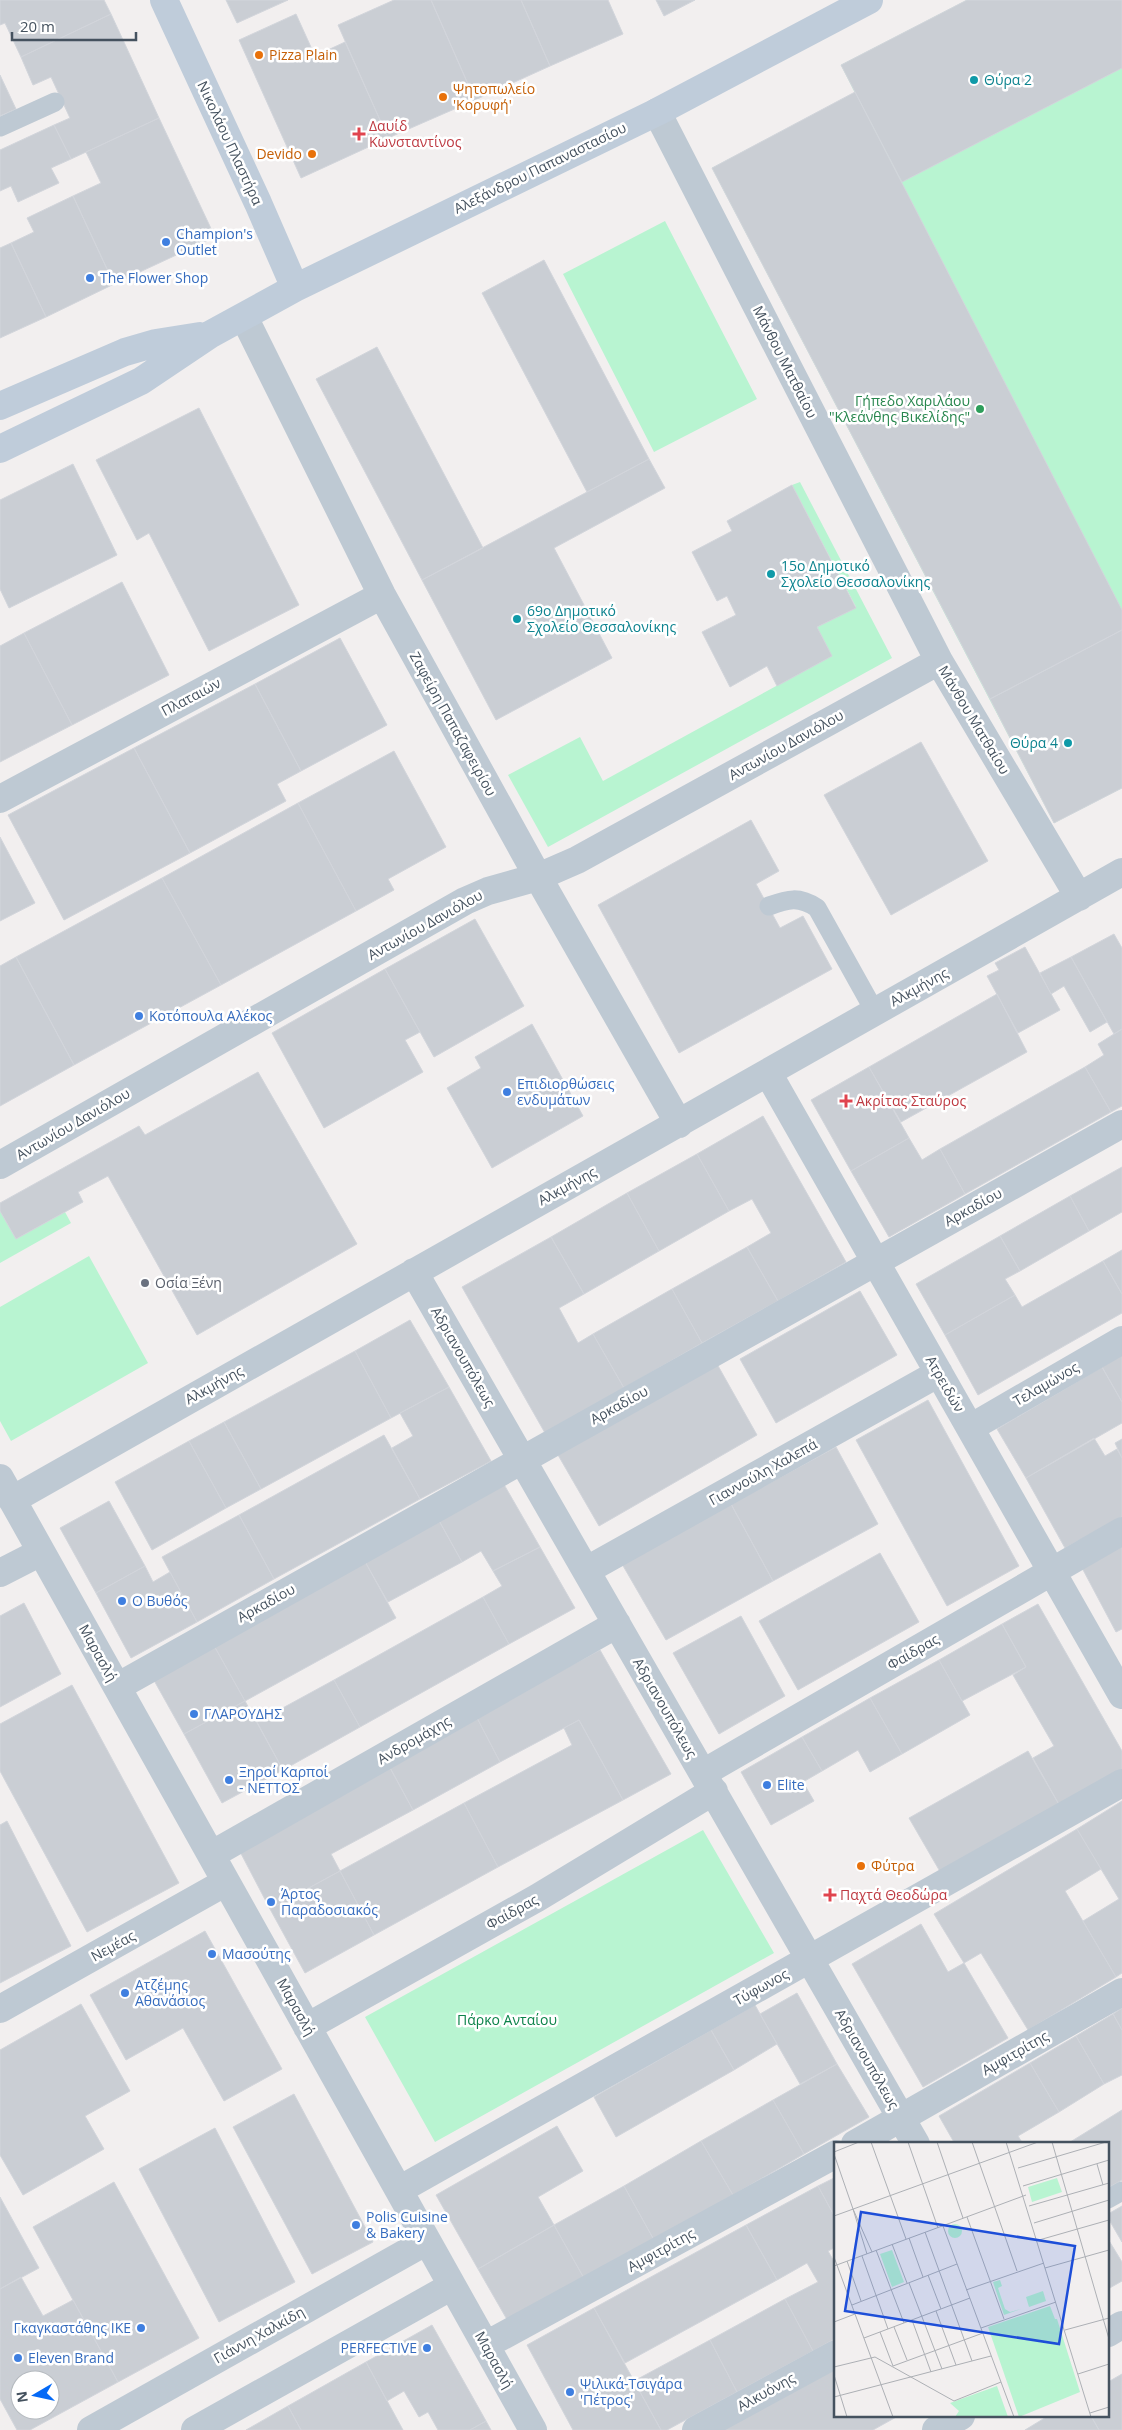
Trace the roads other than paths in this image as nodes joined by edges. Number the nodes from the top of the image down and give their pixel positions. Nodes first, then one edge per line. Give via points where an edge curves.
1 (164, 0) edge
2 (869, 0) edge
3 (55, 102) dead end
4 (657, 112) junction
5 (0, 127) edge
6 (294, 288) junction
7 (244, 317) junction
8 (211, 334) junction
9 (1, 404) edge
10 (0, 449) edge
11 (382, 595) junction
12 (938, 660) junction
13 (0, 799) edge
14 (1122, 872) edge
15 (538, 877) junction
16 (1079, 897) junction
17 (769, 906) dead end
18 (875, 1012) junction
19 (768, 1073) junction
20 (679, 1124) junction
21 (1122, 1124) edge
22 (0, 1165) edge
23 (876, 1262) junction
24 (414, 1272) junction
25 (1122, 1340) edge
26 (939, 1373) junction
27 (970, 1428) junction
28 (522, 1460) junction
29 (6, 1489) edge
30 (1122, 1531) edge
31 (41, 1552) junction
32 (586, 1570) junction
33 (1052, 1572) junction
34 (0, 1573) edge
35 (617, 1624) junction
36 (1119, 1682) edge
37 (116, 1687) junction
38 (709, 1782) junction
39 (1122, 1783) edge
40 (211, 1855) junction
41 (226, 1882) junction
42 (810, 1960) junction
43 (1122, 1992) edge
44 (0, 2009) edge
45 (307, 2027) junction
46 (902, 2118) junction
47 (859, 2142) edge
48 (915, 2142) edge
49 (834, 2155) edge
50 (399, 2190) junction
51 (1122, 2191) edge
52 (1110, 2198) edge
53 (427, 2241) junction
54 (452, 2286) junction
55 (1122, 2325) edge
56 (1110, 2332) edge
57 (486, 2345) junction
58 (834, 2355) edge
59 (957, 2418) edge
60 (91, 2430) edge
61 (195, 2430) edge
62 (533, 2430) edge
63 (696, 2430) edge
64 (936, 2430) edge

1 - 6 main road, Νικολάου Πλαστήρα
2 - 4 main road, Αλεξάνδρου Παπαναστασίου
3 - 5 lane
4 - 6 main road, Αλεξάνδρου Παπαναστασίου
4 - 12 street, Μάνθου Ματθαίου
6 - 7 main road, Αλεξάνδρου Παπαναστασίου
7 - 8 main road, Αλεξάνδρου Παπαναστασίου
7 - 11 street, Ζαφείρη Παπαζαφειρίου
8 - 9 main road, Αλεξάνδρου Παπαναστασίου via 125,352
8 - 10 main road, Αλεξάνδρου Παπαναστασίου via 141,381
11 - 13 street, Πλαταιών
11 - 15 street, Ζαφείρη Παπαζαφειρίου
12 - 15 street, Αντωνίου Δανιόλου via 577,860
12 - 16 street, Μάνθου Ματθαίου
14 - 16 street, Αλκμήνης
15 - 20 street, Ζαφείρη Παπαζαφειρίου
15 - 22 street, Αντωνίου Δανιόλου via 465,900
16 - 18 street, Αλκμήνης
17 - 18 lane via 794,899 807,901 818,908
18 - 19 street, Αλκμήνης
19 - 20 street, Αλκμήνης
19 - 23 street, Ατρειδών
20 - 24 street, Αλκμήνης
21 - 23 street, Αρκαδίου
23 - 26 street, Ατρειδών
23 - 28 street, Αρκαδίου
24 - 28 street, Αδριανουπόλεως
24 - 29 street, Αλκμήνης
25 - 27 street, Τελαμώνος
26 - 27 street, Ατρειδών
26 - 32 street, Γιαννούλη Χαλεπά
27 - 33 street, Ατρειδών
28 - 32 street, Αδριανουπόλεως
28 - 37 street, Αρκαδίου
29 - 31 street, Μαρασλή
30 - 33 street, Φαίδρας
31 - 34 street
31 - 37 street, Μαρασλή
32 - 35 street, Αδριανουπόλεως
33 - 36 street, Ατρειδών
33 - 38 street, Φαίδρας
35 - 38 street, Αδριανουπόλεως
35 - 40 street, Ανδρομάχης
37 - 40 street, Μαρασλή
38 - 42 street, Αδριανουπόλεως
38 - 45 street, Φαίδρας via 537,1898
39 - 42 street, Τύφωνος
40 - 41 street, Μαρασλή
41 - 44 street, Νεμέας
41 - 45 street, Μαρασλή
42 - 46 street, Αδριανουπόλεως
42 - 50 street, Τύφωνος
43 - 46 street, Αμφιτρίτης
45 - 50 street, Μαρασλή
46 - 47 street, Αμφιτρίτης
46 - 48 street, Αδριανουπόλεως
49 - 57 street, Αμφιτρίτης
50 - 53 street, Μαρασλή
51 - 52 lane
53 - 54 street, Μαρασλή
53 - 60 street, Γιάννη Χαλκίδη
54 - 57 street, Μαρασλή
54 - 61 street
55 - 56 street
57 - 62 street, Μαρασλή
58 - 63 street, Αλκυόνης
59 - 64 street

